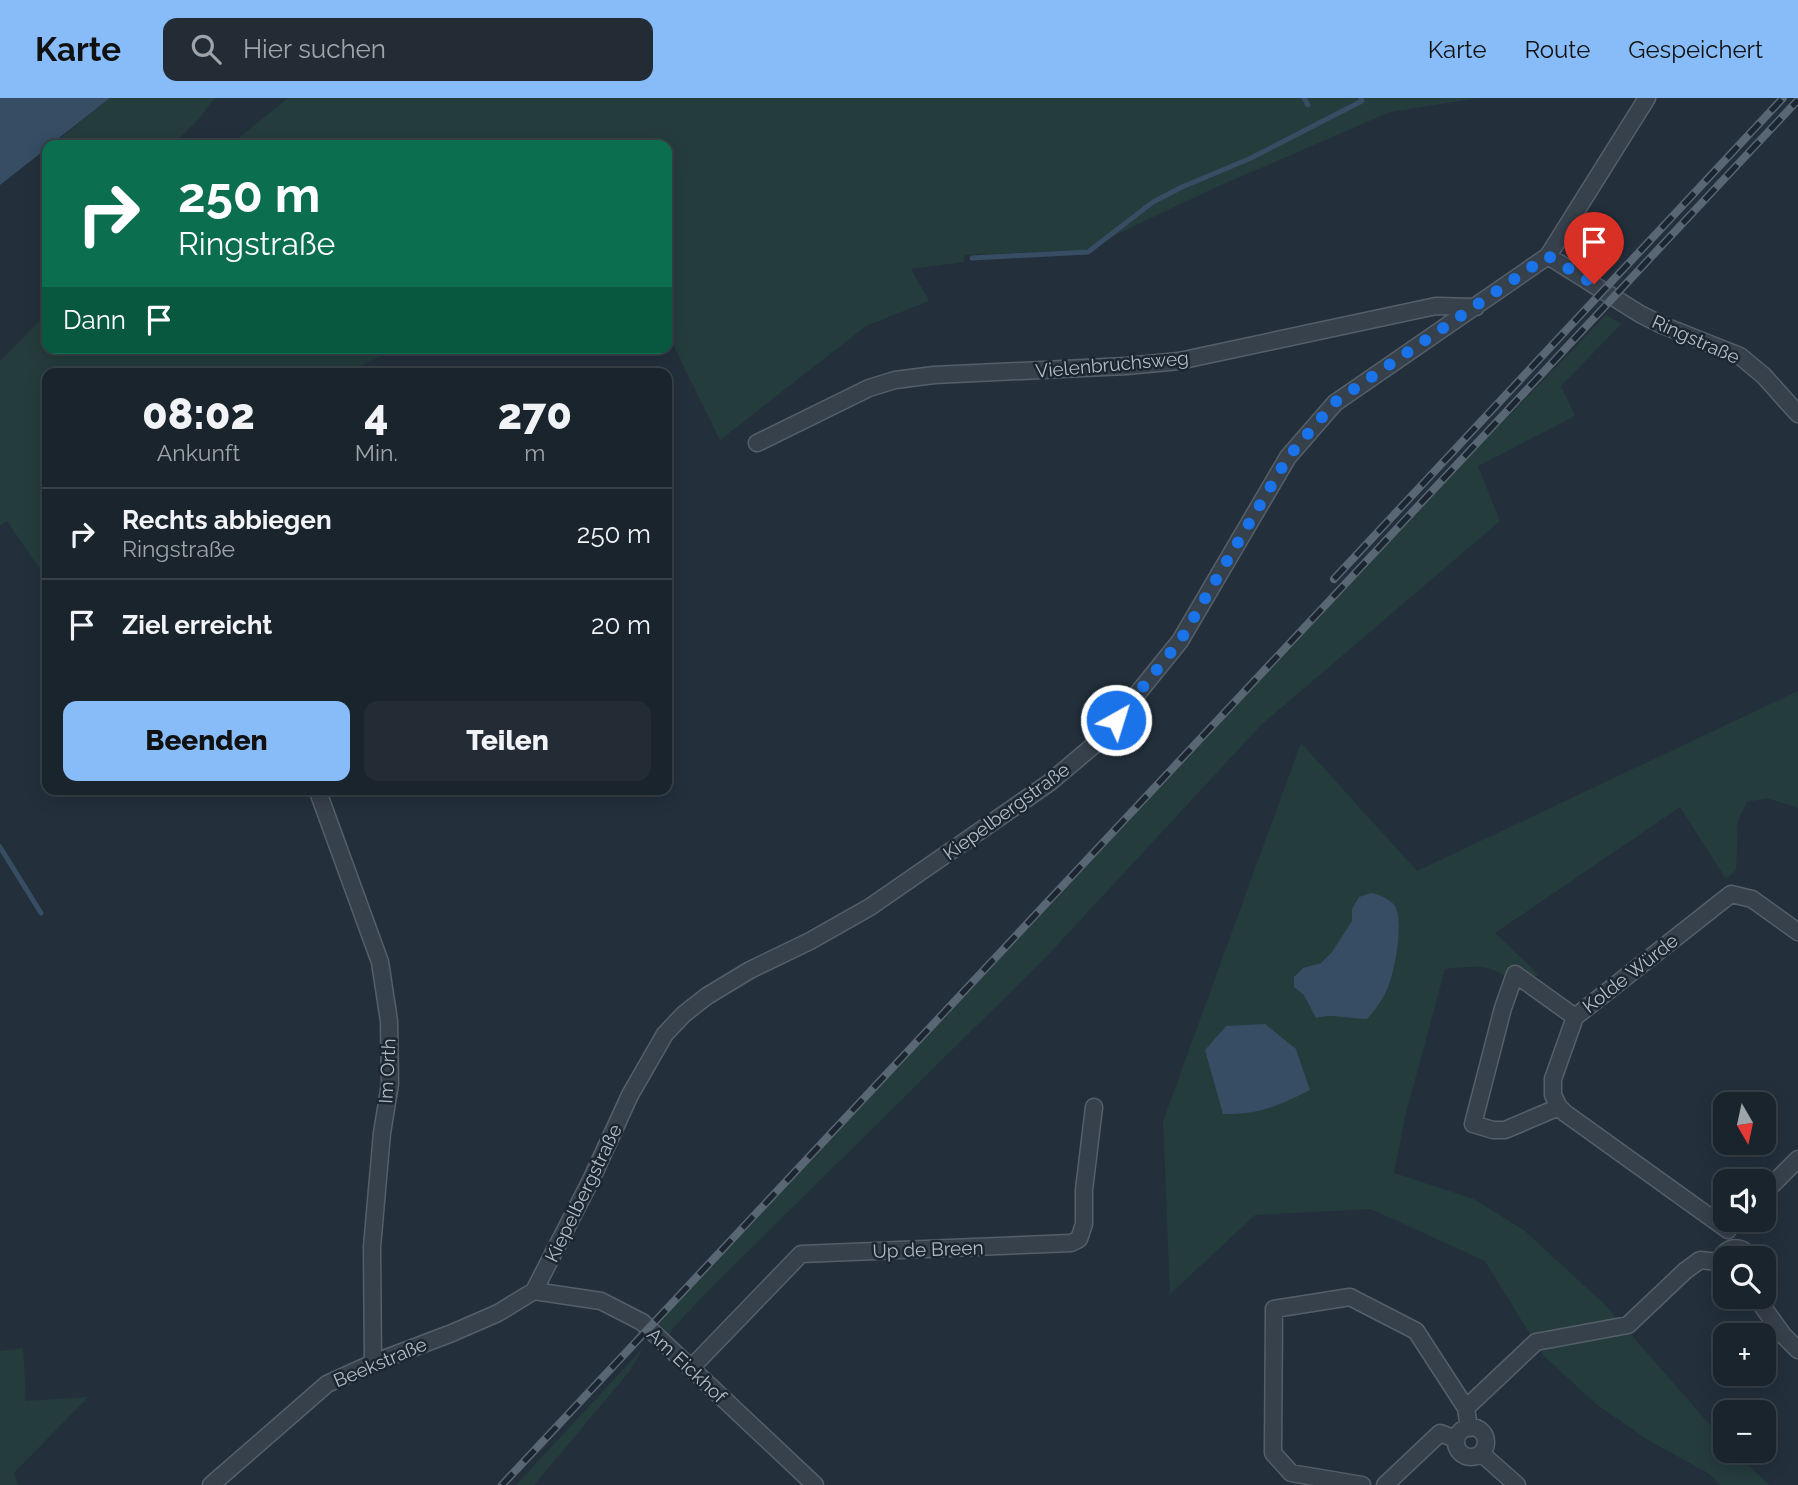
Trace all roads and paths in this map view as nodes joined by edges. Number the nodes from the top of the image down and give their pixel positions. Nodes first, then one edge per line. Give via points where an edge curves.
1 (1647, 98) edge
2 (1548, 256) junction
3 (1476, 307) junction
4 (1798, 414) edge
5 (757, 443) dead end
6 (319, 795) edge
7 (1798, 932) edge
8 (1575, 1017) junction
9 (1094, 1107) dead end
10 (1559, 1107) junction
11 (1798, 1159) edge
12 (1776, 1181) edge
13 (1713, 1211) edge
14 (1713, 1262) edge
15 (534, 1291) junction
16 (1765, 1309) edge
17 (1798, 1350) edge
18 (373, 1363) junction
19 (691, 1368) junction
20 (1466, 1408) junction
21 (1469, 1428) junction
22 (1457, 1439) junction
23 (1482, 1454) junction
24 (211, 1485) edge
25 (816, 1485) edge
26 (1362, 1485) edge
27 (1385, 1485) edge
28 (1517, 1485) edge

1 - 2 street, Kiepelbergstraße
2 - 3 street, Kiepelbergstraße
2 - 4 street, Ringstraße via 1640,314 1740,356
3 - 5 street, Vielenbruchsweg via 1437,306 1179,361 895,380 869,388
3 - 15 street, Kiepelbergstraße via 1335,402 1288,457 1180,641 1100,740 1049,783 870,907 750,970 684,1014 650,1058
6 - 18 street, Im Orth via 380,962 389,1021 390,1084 372,1247
7 - 8 street, Kolde Würde via 1752,900 1731,894
8 - 10 street, Kolde Würde via 1553,1079
8 - 10 street via 1515,974 1474,1124 1505,1130
9 - 19 street, Up de Breen via 1079,1240 801,1254
10 - 13 street
11 - 12 street
14 - 20 street via 1692,1266 1628,1325 1536,1342
15 - 18 street, Beekstraße via 498,1313
15 - 19 street, Am Eickhof via 601,1301 642,1322
16 - 17 street
18 - 24 street, Beekstraße via 327,1384
19 - 25 street, Am Eickhof
20 - 21 street
20 - 26 street via 1416,1331 1350,1297 1274,1309 1273,1453 1291,1473
21 - 22 street
21 - 23 street via 1485,1436
22 - 23 street via 1458,1450 1466,1457
22 - 27 street via 1440,1433
23 - 28 street

